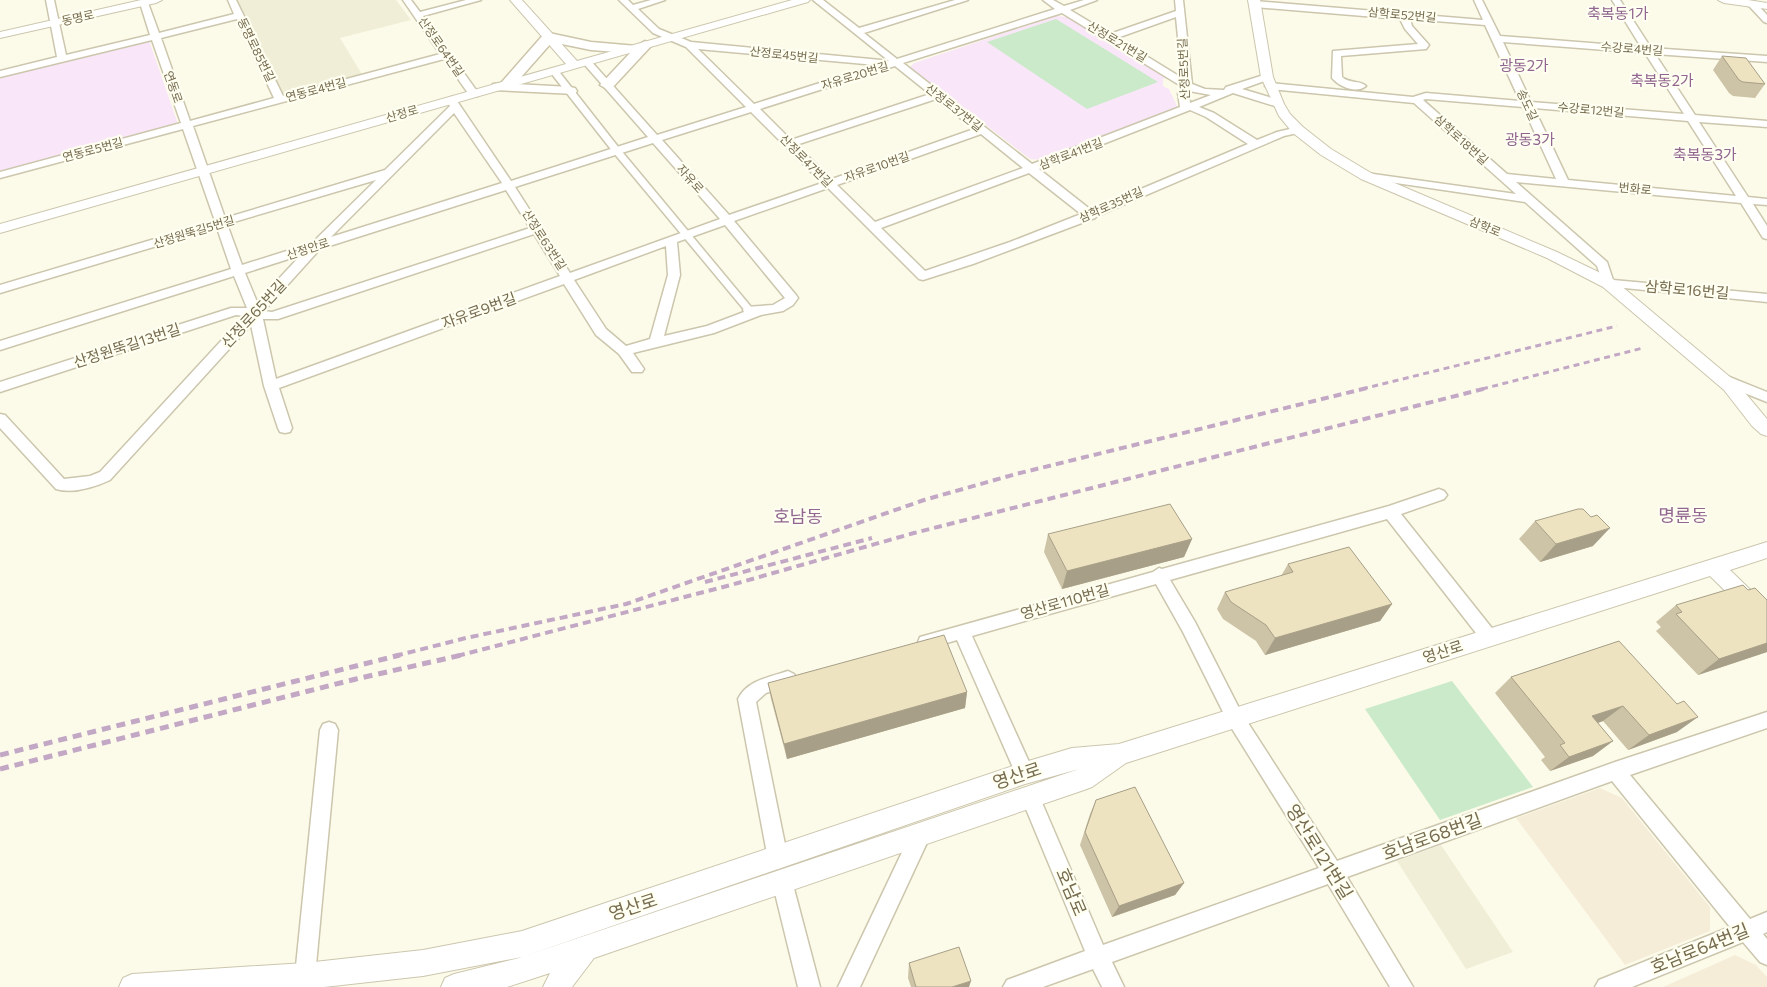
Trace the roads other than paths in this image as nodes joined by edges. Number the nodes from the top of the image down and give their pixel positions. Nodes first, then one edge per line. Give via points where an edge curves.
1 (50, 0) edge
2 (156, 0) edge
3 (232, 0) edge
4 (408, 0) edge
5 (477, 0) edge
6 (516, 0) edge
7 (623, 0) edge
8 (661, 0) edge
9 (804, 0) edge
10 (817, 0) edge
11 (964, 0) edge
12 (1047, 0) edge
13 (1093, 0) edge
14 (1179, 0) edge
15 (1355, 0) edge
16 (1478, 0) edge
17 (1616, 0) edge
18 (1724, 0) edge
19 (1255, 2) edge
20 (144, 3) junction
21 (1752, 4) junction
22 (1767, 6) edge
23 (631, 8) junction
24 (1063, 10) junction
25 (1357, 12) junction
26 (1179, 13) junction
27 (418, 15) junction
28 (239, 16) junction
29 (1404, 16) junction
30 (1767, 20) edge
31 (54, 23) junction
32 (1489, 23) junction
33 (857, 32) junction
34 (0, 35) edge
35 (155, 36) junction
36 (549, 37) junction
37 (672, 38) junction
38 (1109, 38) junction
39 (1496, 39) junction
40 (689, 45) junction
41 (638, 47) junction
42 (1648, 50) junction
43 (446, 55) junction
44 (62, 59) junction
45 (1767, 59) edge
46 (898, 63) junction
47 (580, 64) junction
48 (554, 71) junction
49 (0, 74) edge
50 (1268, 81) junction
51 (1187, 84) junction
52 (607, 85) junction
53 (503, 86) junction
54 (1228, 90) junction
55 (570, 91) junction
56 (474, 94) junction
57 (938, 95) junction
58 (1461, 99) junction
59 (280, 100) junction
60 (1417, 100) junction
61 (453, 103) junction
62 (1278, 104) junction
63 (1527, 105) junction
64 (752, 108) junction
65 (1189, 108) junction
66 (1692, 118) junction
67 (1767, 124) edge
68 (186, 125) junction
69 (982, 130) junction
70 (1298, 130) junction
71 (653, 138) junction
72 (790, 144) junction
73 (1255, 144) junction
74 (616, 150) junction
75 (1032, 169) junction
76 (203, 171) junction
77 (388, 172) junction
78 (0, 175) edge
79 (1366, 176) junction
80 (1503, 177) junction
81 (1564, 183) junction
82 (508, 184) junction
83 (830, 184) junction
84 (1527, 200) junction
85 (1745, 200) junction
86 (1767, 202) edge
87 (1091, 216) junction
88 (727, 220) junction
89 (221, 224) junction
90 (874, 227) junction
91 (0, 229) edge
92 (537, 229) junction
93 (686, 234) junction
94 (1767, 235) edge
95 (671, 240) junction
96 (316, 246) junction
97 (238, 271) junction
98 (923, 276) joint
99 (569, 278) junction
100 (1608, 283) junction
101 (0, 289) edge
102 (1767, 298) edge
103 (753, 310) junction
104 (255, 312) junction
105 (656, 341) junction
106 (0, 346) edge
107 (624, 350) junction
108 (637, 369) dead end
109 (1722, 379) junction
110 (271, 386) junction
111 (0, 388) edge
112 (1767, 397) edge
113 (0, 419) edge
114 (285, 428) dead end
115 (1767, 429) edge
116 (1439, 496) dead end
117 (1390, 512) junction
118 (1767, 550) edge
119 (1714, 567) junction
120 (1159, 575) junction
121 (1767, 619) edge
122 (962, 632) junction
123 (1490, 637) junction
124 (914, 645) edge
125 (799, 676) edge
126 (1234, 718) junction
127 (1767, 720) edge
128 (329, 730) dead end
129 (1119, 755) junction
130 (1615, 771) junction
131 (1025, 773) junction
132 (1030, 797) junction
133 (921, 834) junction
134 (780, 870) junction
135 (1333, 873) junction
136 (1767, 922) edge
137 (1747, 930) junction
138 (585, 949) junction
139 (487, 951) junction
140 (1767, 955) edge
141 (462, 956) junction
142 (1098, 957) junction
143 (305, 976) junction
144 (483, 983) edge
145 (132, 987) edge
146 (455, 987) edge
147 (556, 987) edge
148 (809, 987) edge
149 (849, 987) edge
150 (1014, 987) edge
151 (1113, 987) edge
152 (1402, 987) edge
153 (1606, 987) edge

1 - 31 street
2 - 20 street, 동명로
3 - 28 street, 동명로85번길
4 - 27 street, 산정로64번길
5 - 27 street
6 - 36 street, 자유로
7 - 23 street, 산정로45번길
8 - 23 street
9 - 37 street, 산정로
10 - 33 street, 산정로37번길
11 - 33 street
12 - 24 street, 산정로21번길
13 - 24 street, 자유로20번길
14 - 26 street, 산정로5번길
15 - 25 street
16 - 32 street, 송도길
17 - 42 street
18 - 21 street
19 - 25 street, 삼학로52번길
19 - 50 street, 삼학로
20 - 31 street, 동명로
20 - 35 street, 연동로
21 - 22 street
21 - 30 street
23 - 37 street, 산정로45번길 via 656,32
24 - 38 street, 산정로21번길
24 - 46 street, 자유로20번길
25 - 29 street, 삼학로52번길
26 - 38 street
26 - 51 street, 산정로5번길
27 - 43 street, 산정로64번길
28 - 35 street
28 - 59 street, 동명로85번길
29 - 32 street, 삼학로52번길
29 - 58 street via 1423,47 1336,54 1337,78 1346,85
31 - 34 street, 동명로
31 - 44 street
32 - 39 street, 송도길
33 - 46 street, 산정로37번길
35 - 44 street
35 - 68 street, 연동로
36 - 41 main road via 591,46
36 - 47 street, 자유로
36 - 53 main road
37 - 40 street, 산정로45번길
37 - 41 street, 산정로
38 - 51 street, 산정로21번길
39 - 42 street, 수강로4번길
39 - 63 street, 송도길
40 - 46 street, 산정로45번길
40 - 64 street, 산정로47번길
41 - 47 street, 산정로
41 - 52 main road
42 - 45 street, 수강로4번길
42 - 66 street
43 - 56 street, 산정로64번길
43 - 59 street, 연동로4번길
44 - 49 street
46 - 57 street, 산정로37번길
46 - 64 street, 자유로20번길
47 - 48 street, 산정로
47 - 52 street, 자유로
48 - 53 street, 산정로
48 - 55 street
50 - 54 street, 삼학로41번길
50 - 60 street
50 - 62 street, 삼학로
51 - 54 street, 산정로21번길 via 1198,91
51 - 65 street, 산정로5번길 via 1182,93
52 - 71 street, 자유로
53 - 55 main road
53 - 56 street, 산정로
54 - 62 street
54 - 65 street, 삼학로41번길
55 - 74 street
56 - 61 street, 산정로
57 - 69 street, 산정로37번길
57 - 72 street
58 - 60 street, 수강로12번길 via 1426,96
58 - 63 street, 수강로12번길
59 - 68 street, 연동로4번길
60 - 80 street, 삼학로18번길
61 - 76 street, 산정로
61 - 77 street, 산정로65번길
61 - 82 street, 산정로63번길
62 - 70 street, 삼학로
63 - 66 street, 수강로12번길
63 - 81 street, 송도길
64 - 71 street, 자유로20번길
64 - 72 street, 산정로47번길
65 - 73 street via 1210,115
65 - 75 street, 삼학로41번길
66 - 67 street, 수강로12번길
66 - 85 street
68 - 76 street, 연동로
68 - 78 street, 연동로5번길
69 - 75 street, 산정로37번길
69 - 83 street, 자유로10번길
70 - 73 street, 삼학로35번길
70 - 79 street, 삼학로 via 1326,152
71 - 74 street, 자유로20번길
71 - 88 street, 자유로
72 - 83 street, 산정로47번길
73 - 87 street, 삼학로35번길
74 - 82 street, 산정안로
74 - 93 street
75 - 87 street, 산정로37번길
75 - 90 street, 삼학로41번길
76 - 89 street, 연동로
76 - 91 street, 산정로
77 - 89 street, 산정원뚝길5번길
77 - 96 street, 산정로65번길
79 - 84 street
79 - 100 street, 삼학로 via 1552,255
80 - 81 street, 번화로
80 - 84 street, 삼학로18번길
81 - 85 street, 번화로
82 - 92 street, 산정로63번길
82 - 96 street, 산정안로
83 - 88 street, 자유로10번길
83 - 90 street, 산정로47번길
84 - 100 street, 삼학로18번길 via 1603,265
85 - 86 street, 번화로
85 - 94 street
87 - 98 street, 삼학로35번길
88 - 93 street, 자유로10번길
88 - 103 street, 자유로 via 792,298 789,303 766,312
89 - 97 street, 연동로
89 - 101 street, 산정원뚝길5번길
90 - 98 street, 산정로47번길
92 - 99 street, 산정로63번길
92 - 104 street, 산정원뚝길13번길 via 273,316
93 - 95 street, 자유로9번길
93 - 103 street
95 - 99 street, 자유로9번길
95 - 105 street via 674,275
96 - 97 street, 산정안로
96 - 104 street, 산정로65번길
97 - 104 street, 연동로
97 - 106 street, 산정안로
99 - 107 street, 산정로63번길 via 601,332
99 - 110 street, 자유로9번길
100 - 102 street, 삼학로16번길
100 - 109 street, 삼학로
103 - 105 street via 745,318
104 - 110 street, 연동로
104 - 111 street, 산정원뚝길13번길 via 236,311
104 - 113 street, 산정로65번길 via 106,476 92,482 61,485
105 - 107 street
107 - 108 street, 산정로63번길
109 - 112 street
109 - 115 street, 삼학로
110 - 114 street, 연동로
116 - 117 street, 영산로110번길
117 - 120 street, 영산로110번길
117 - 123 street
118 - 119 street, 영산로
119 - 121 street
119 - 123 street, 영산로
120 - 122 street, 영산로110번길
120 - 126 street, 영산로121번길
122 - 124 street, 영산로110번길
122 - 131 street
123 - 126 street, 영산로
125 - 134 street via 761,687 747,699
126 - 129 street, 영산로
126 - 135 street, 영산로121번길
127 - 130 street, 호남로68번길
128 - 143 street
129 - 131 street, 영산로 via 1072,759
129 - 132 street, 영산로 via 1084,779
130 - 135 street, 호남로68번길
130 - 137 street
131 - 134 street, 영산로
132 - 133 street, 영산로
132 - 142 street, 호남로
133 - 134 street, 영산로
133 - 149 street
134 - 138 street, 영산로
134 - 139 street, 영산로 via 522,944
134 - 148 street
135 - 142 street, 호남로68번길
135 - 152 street, 영산로121번길
136 - 137 street, 호남로64번길
137 - 140 street
137 - 153 street, 호남로64번길
138 - 144 street, 영산로
138 - 147 street
139 - 141 street, 영산로
139 - 144 street
141 - 143 street, 영산로
141 - 146 street
142 - 150 street, 호남로68번길
142 - 151 street, 호남로
143 - 145 street, 영산로
144 - 146 street, 영산로

